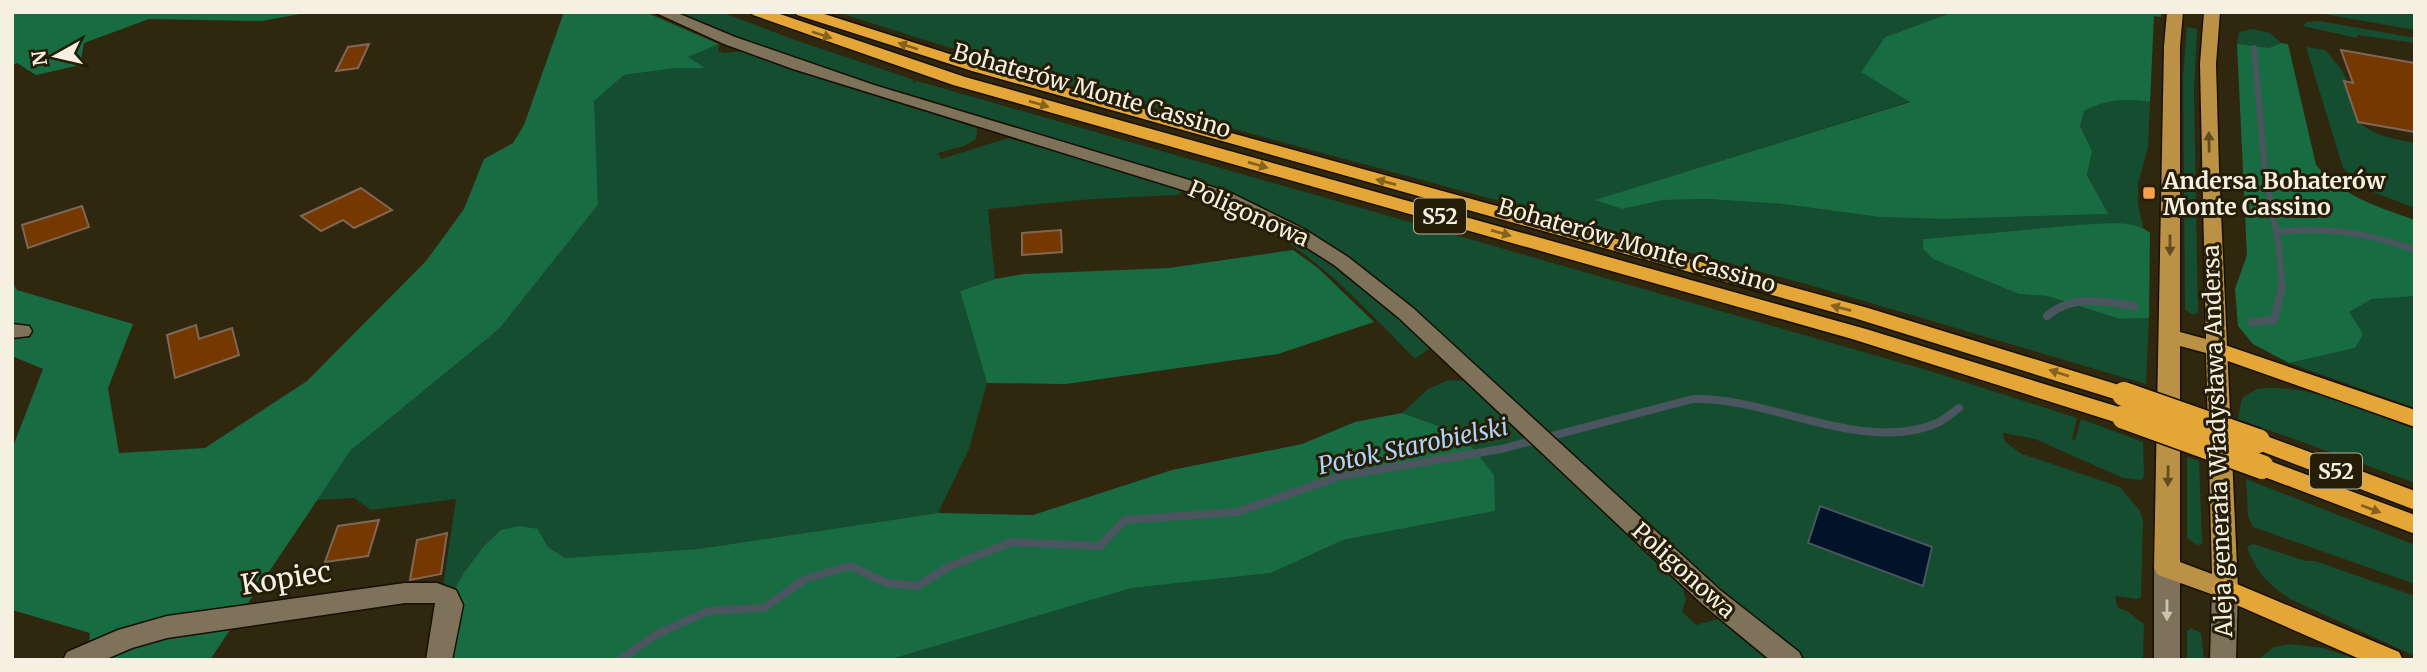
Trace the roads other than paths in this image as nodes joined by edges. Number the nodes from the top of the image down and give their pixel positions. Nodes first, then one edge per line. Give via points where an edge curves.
1 (660, 12) edge
2 (758, 12) edge
3 (802, 12) edge
4 (2175, 12) edge
5 (2212, 12) edge
6 (2170, 335) junction
7 (2216, 349) junction
8 (2415, 419) edge
9 (2415, 501) edge
10 (2415, 525) edge
11 (2167, 568) junction
12 (2225, 589) junction
13 (76, 660) edge
14 (439, 660) edge
15 (1790, 660) edge
16 (2167, 660) edge
17 (2223, 660) edge
18 (2390, 660) edge

1 - 15 street, Poligonowa via 809,69 1178,181 1272,218 1314,241 1360,272 1712,597
2 -> 10 highway, Bohaterów Monte Cassino / S52, bridge via 959,81 1871,338 2124,418
9 -> 3 highway, Bohaterów Monte Cassino / S52, bridge via 2124,394 1874,317 978,68
4 -> 6 main road, Aleja generała Władysława Andersa
7 -> 5 main road, Aleja generała Władysława Andersa via 2208,64
6 - 7 main road
6 -> 11 main road, Aleja generała Władysława Andersa
7 - 8 highway
7 - 12 main road, Aleja generała Władysława Andersa
11 - 12 main road
11 -> 16 street, Aleja generała Władysława Andersa
12 - 17 street, Aleja generała Władysława Andersa
12 - 18 highway
13 - 14 street, Kopiec via 167,627 423,592 447,597 450,605

